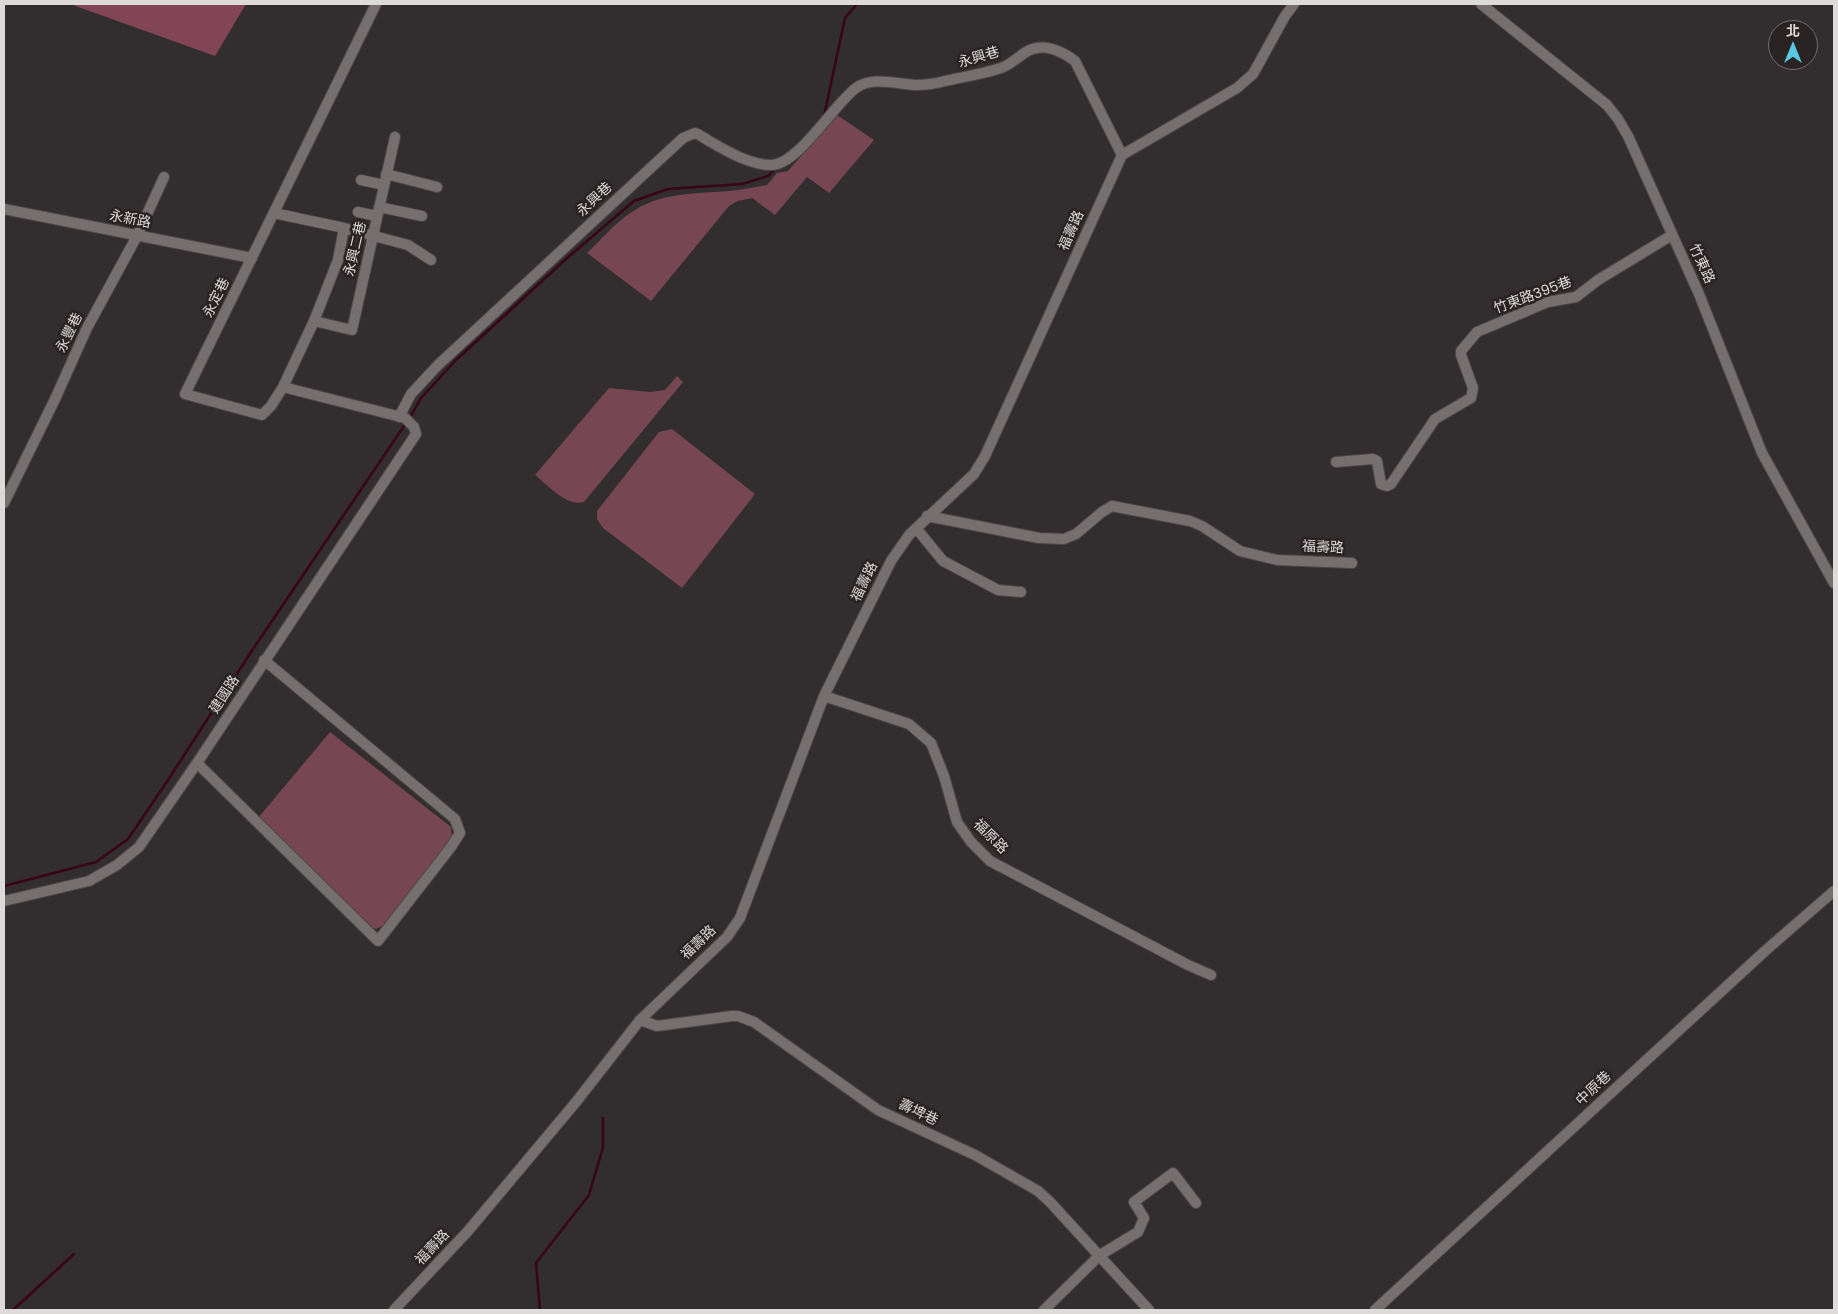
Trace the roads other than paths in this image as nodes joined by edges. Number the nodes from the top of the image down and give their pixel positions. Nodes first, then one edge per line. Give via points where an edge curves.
1 (376, 4) edge
2 (1294, 4) edge
3 (1480, 4) edge
4 (395, 137) dead end
5 (1122, 155) junction
6 (164, 177) dead end
7 (361, 180) dead end
8 (385, 180) junction
9 (437, 187) dead end
10 (4, 209) edge
11 (358, 212) dead end
12 (378, 212) junction
13 (274, 213) junction
14 (422, 216) dead end
15 (344, 228) junction
16 (373, 235) junction
17 (1672, 235) junction
18 (137, 236) junction
19 (252, 258) junction
20 (431, 260) dead end
21 (314, 321) junction
22 (283, 388) junction
23 (405, 419) junction
24 (1336, 462) dead end
25 (4, 503) edge
26 (927, 516) junction
27 (916, 528) junction
28 (1352, 563) dead end
29 (1834, 583) edge
30 (1021, 592) dead end
31 (264, 660) junction
32 (824, 696) junction
33 (197, 763) junction
34 (1834, 891) edge
35 (4, 901) edge
36 (1211, 975) dead end
37 (640, 1020) junction
38 (1196, 1203) dead end
39 (1100, 1256) junction
40 (394, 1310) edge
41 (1044, 1310) edge
42 (1149, 1310) edge
43 (1375, 1310) edge

1 - 13 street, 永定巷
2 - 5 street via 1284,16 1253,74 1237,88
3 - 17 street, 竹東路 via 1608,105 1628,136
4 - 8 street, 永興二巷
5 - 23 street, 永興巷 via 1075,61 1063,52 1046,47 1028,51 1001,68 932,84 862,84 840,103 793,155 771,166 748,161 695,134 683,138 433,370 411,394
5 - 26 street, 福壽路 via 985,456 974,474
6 - 18 street, 永豐巷
7 - 8 street
8 - 9 street
8 - 12 street, 永興二巷
10 - 18 street, 永新路
11 - 12 street
12 - 14 street
12 - 16 street, 永興二巷
13 - 15 street
13 - 19 street, 永定巷
15 - 16 street
15 - 21 street via 338,260
16 - 20 street via 408,245
16 - 21 street, 永興二巷 via 352,330
17 - 24 street, 竹東路395巷 via 1576,297 1548,302 1477,332 1461,351 1473,388 1471,398 1435,419 1391,484 1381,484 1377,461 1373,459
17 - 29 street, 竹東路 via 1762,453
18 - 19 street, 永新路
18 - 25 street, 永豐巷 via 87,328
19 - 22 street, 永定巷 via 185,394 262,415
21 - 22 street
22 - 23 street
23 - 31 street, 建國路 via 416,434
26 - 27 street, 福壽路
26 - 28 street, 福壽路 via 1039,538 1064,539 1076,534 1112,506 1190,521 1240,551 1277,560
27 - 30 street via 943,561 998,590
27 - 32 street, 福壽路 via 891,561
31 - 33 street, 建國路
31 - 33 street via 455,819 460,833 451,847 378,942
32 - 36 street, 福原路 via 908,724 931,742 957,822 990,861
32 - 37 street, 福壽路 via 740,918 727,937
33 - 35 street, 建國路 via 139,847 117,865 89,881
34 - 43 street, 中原巷
37 - 39 street, 壽埤巷 via 658,1026 738,1016 754,1022 878,1110 975,1155 1038,1191
37 - 40 street, 福壽路 via 468,1231
38 - 39 street via 1173,1173 1134,1202 1144,1218 1138,1232
39 - 41 street
39 - 42 street, 壽埤巷

